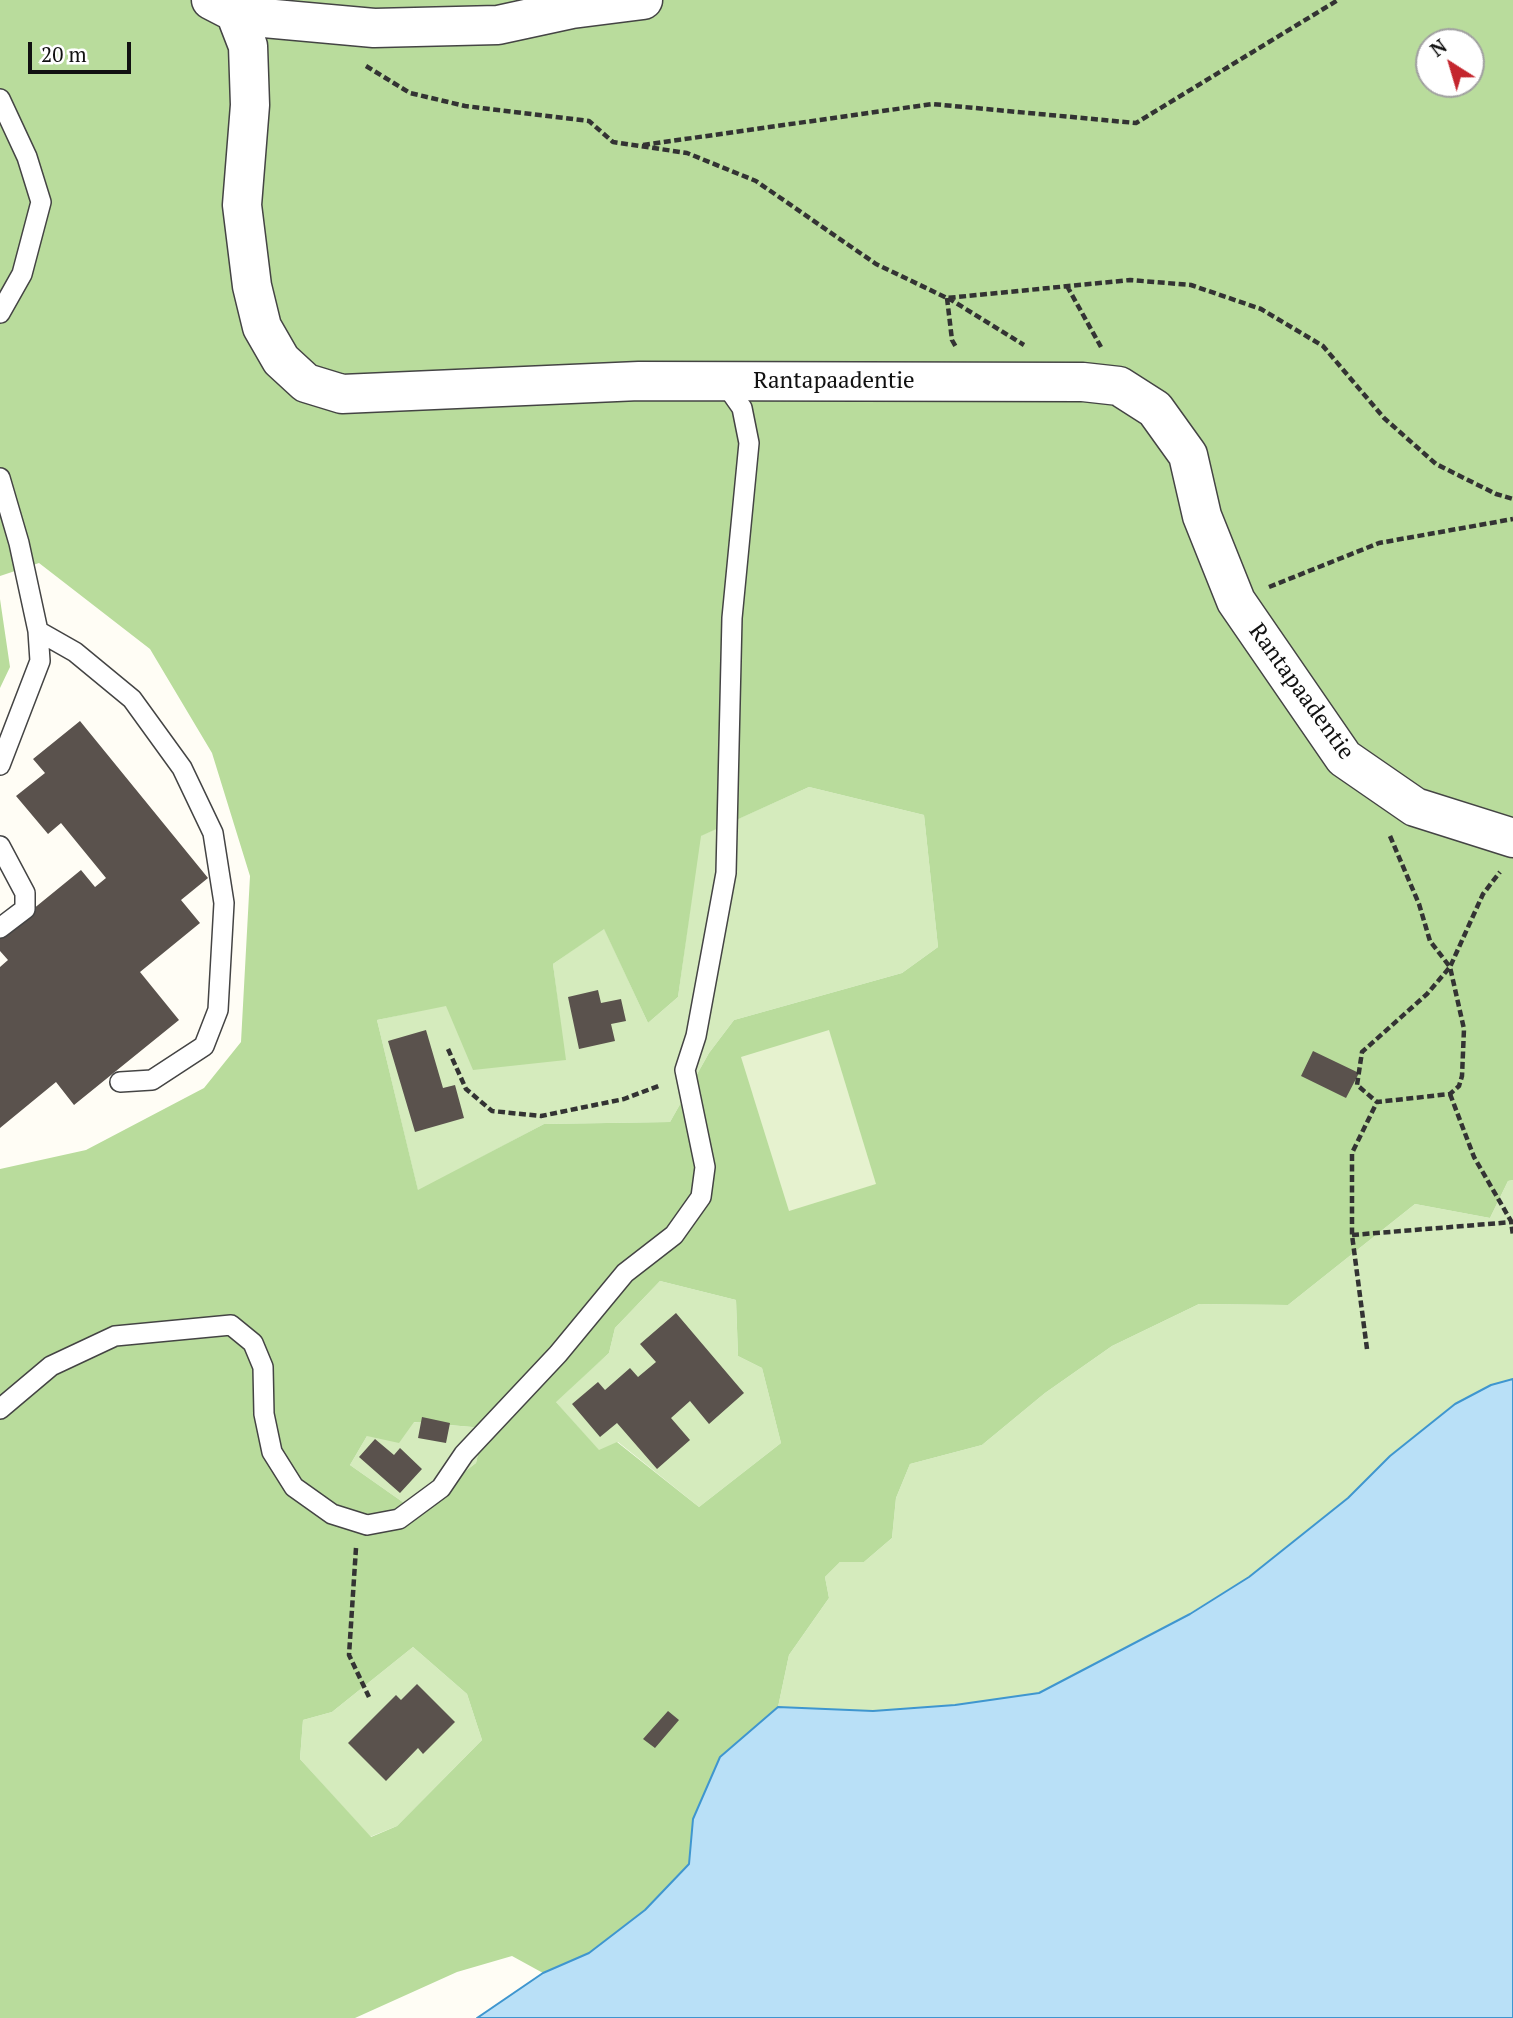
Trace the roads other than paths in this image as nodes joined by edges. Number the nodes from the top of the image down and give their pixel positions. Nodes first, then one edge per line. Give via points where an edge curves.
1 (643, 0) edge
2 (223, 8) edge
3 (0, 99) edge
4 (0, 313) edge
5 (723, 381) junction
6 (0, 478) edge
7 (38, 631) junction
8 (0, 765) edge
9 (0, 846) edge
10 (1509, 851) edge
11 (0, 928) edge
12 (120, 1082) dead end
13 (0, 1409) edge

1 - 2 street via 498,25 374,28
2 - 5 street, Rantapaadentie via 248,46 250,105 242,205 252,286 262,327 281,360 306,383 342,394
3 - 4 lane via 27,157 41,202 22,274
5 - 10 street, Rantapaadentie via 1083,382 1119,386 1154,409 1188,455 1202,516 1236,601 1344,758 1415,807
5 - 13 lane via 742,408 750,443 732,618 726,873 696,1036 685,1070 705,1167 701,1197 674,1235 625,1273 558,1354 464,1454 441,1488 399,1519 367,1525 332,1514 294,1487 272,1452 264,1414 263,1367 253,1343 231,1325 115,1336 51,1366
6 - 7 lane
7 - 8 lane via 40,661
7 - 12 lane via 75,652 132,699 182,768 213,833 224,904 218,1010 204,1046 152,1080
9 - 11 lane via 25,893 24,909

